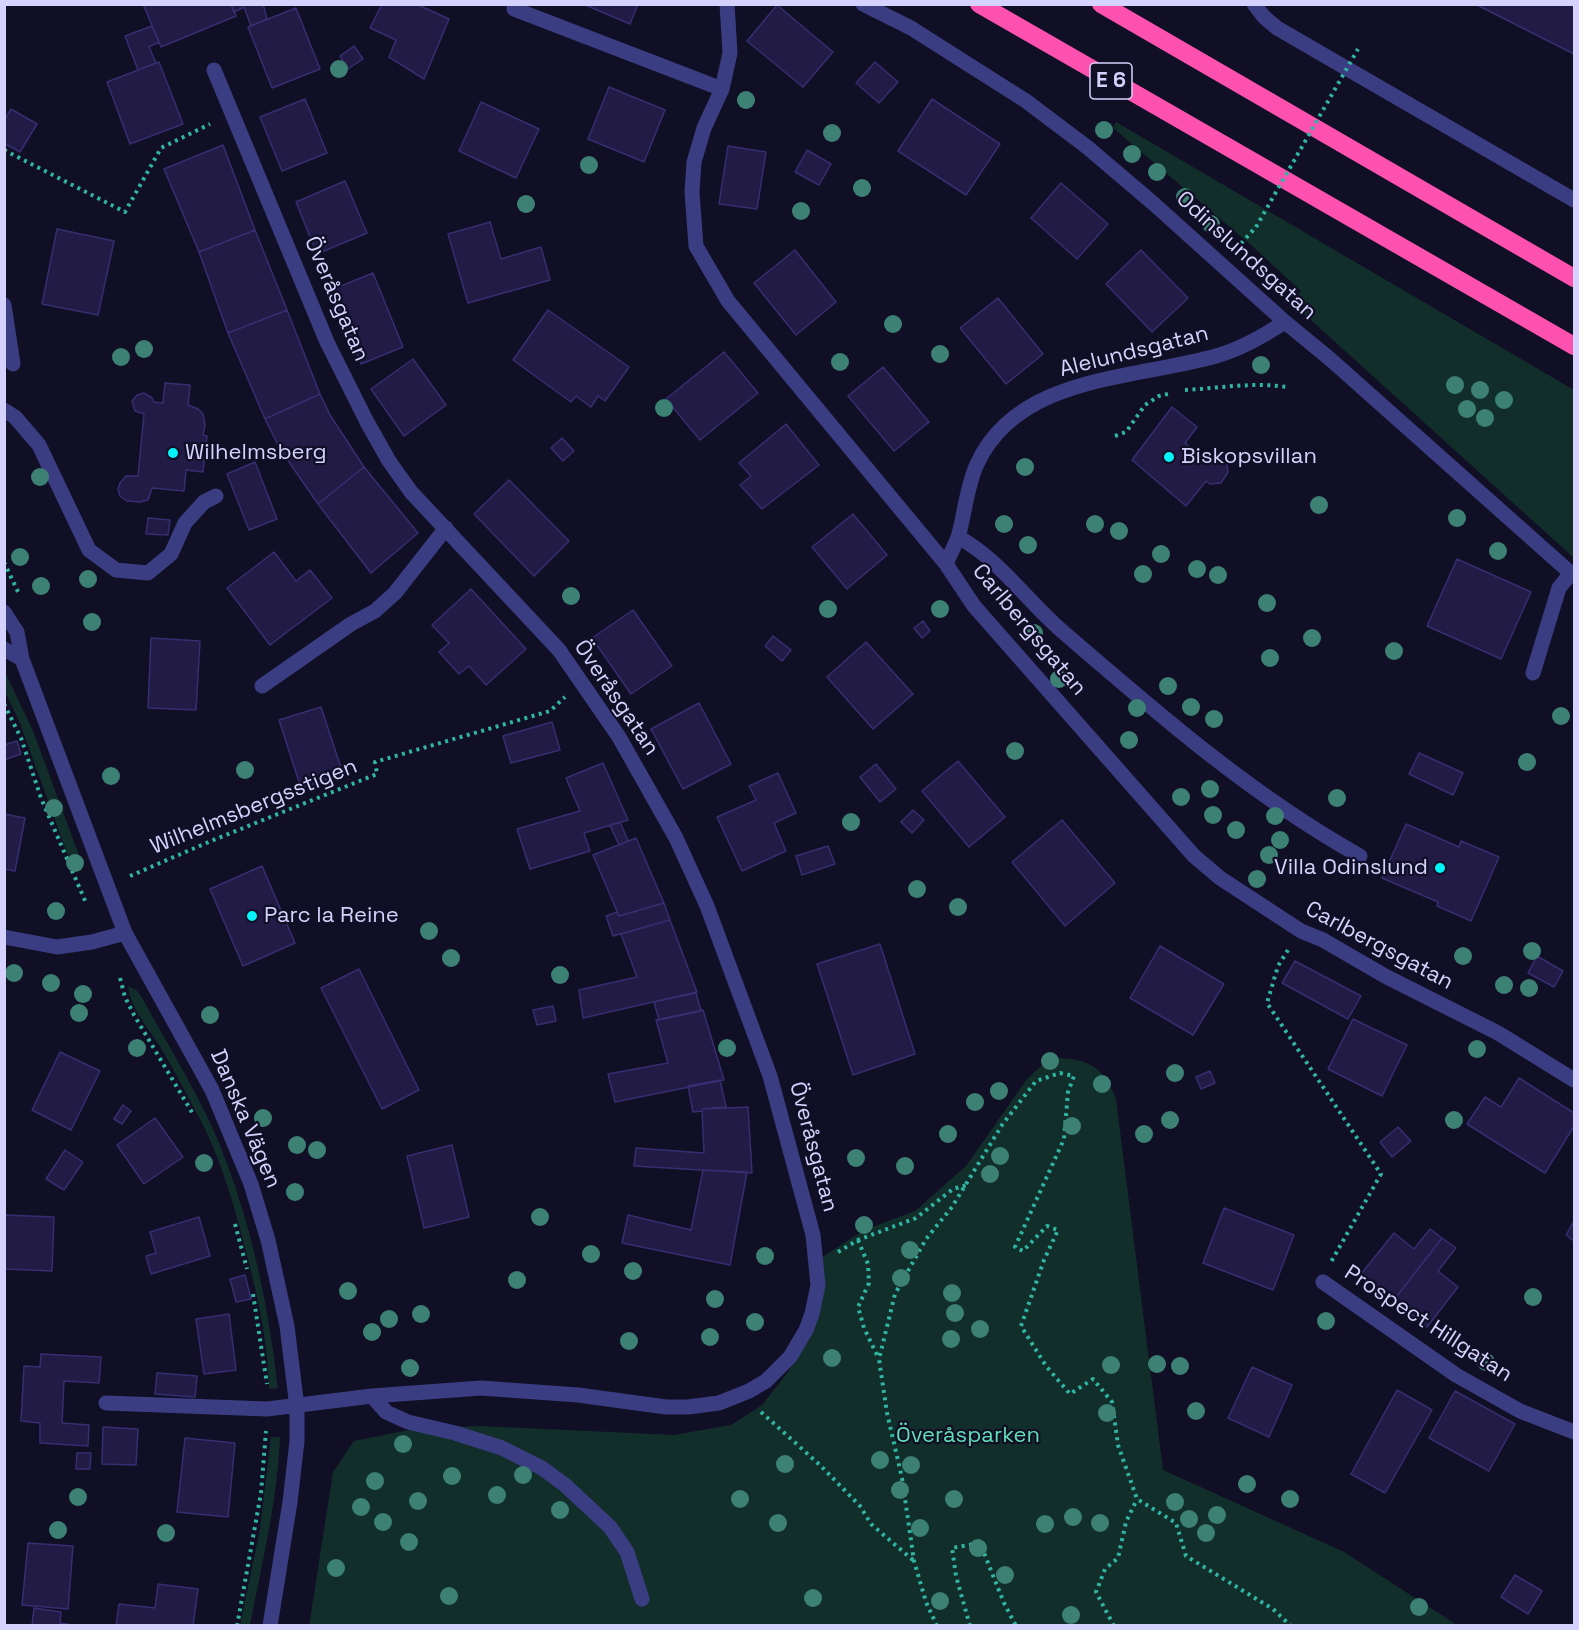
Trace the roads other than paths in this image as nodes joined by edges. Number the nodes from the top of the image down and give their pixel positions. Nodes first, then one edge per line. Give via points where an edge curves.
1 (727, 4) edge
2 (863, 4) edge
3 (979, 4) edge
4 (1101, 4) edge
5 (1120, 4) edge
6 (1254, 4) edge
7 (514, 9) dead end
8 (1186, 53) junction
9 (214, 70) dead end
10 (722, 89) junction
11 (1575, 200) edge
12 (1575, 278) edge
13 (4, 305) edge
14 (1285, 322) junction
15 (1575, 346) edge
16 (13, 364) dead end
17 (4, 410) edge
18 (216, 496) dead end
19 (446, 528) junction
20 (958, 537) junction
21 (946, 564) junction
22 (1573, 574) edge
23 (4, 612) edge
24 (4, 649) edge
25 (22, 659) junction
26 (1533, 673) dead end
27 (262, 686) dead end
28 (1360, 856) dead end
29 (125, 933) junction
30 (4, 937) edge
31 (1575, 1080) edge
32 (1323, 1282) road end
33 (372, 1396) junction
34 (106, 1403) dead end
35 (297, 1407) junction
36 (1575, 1432) edge
37 (642, 1599) dead end
38 (270, 1626) edge

1 - 10 street, Carlbergsgatan via 730,53
2 - 14 street, Odinslundsgatan via 911,28 1026,101 1088,147
3 - 15 highway, E 6
4 - 8 highway
5 - 8 highway
6 - 11 street via 1277,28
7 - 10 street
8 - 12 highway
9 - 19 street, Överåsgatan via 327,342 367,423 411,492
10 - 21 street, Carlbergsgatan via 694,162 696,246 728,301
13 - 16 street
14 - 20 street, Alelundsgatan via 1250,343 1216,356 1080,385 1034,403 996,433 977,464
14 - 22 street, Odinslundsgatan
17 - 18 street via 39,445 89,550 116,570 148,573 171,554 184,523 204,502
19 - 27 street via 395,593
19 - 33 street, Överåsgatan via 559,650 619,737 676,838 707,906 770,1076 813,1236 818,1285 809,1322 790,1357 766,1380 719,1403 666,1407 481,1388
20 - 21 street, Alelundsgatan
20 - 28 street via 976,547 1060,629 1202,749 1330,840
21 - 31 street, Carlbergsgatan via 974,606 1194,856 1220,878 1301,931 1498,1033
22 - 26 street via 1559,588
23 - 25 street, Danska Vägen via 17,632
24 - 25 street
25 - 29 street, Danska Vägen
29 - 30 street via 57,947
29 - 35 street, Danska Vägen via 212,1090 251,1184 287,1326
32 - 36 street, Prospect Hillgatan via 1456,1375 1521,1411
33 - 35 street, Överåsgatan
33 - 37 street via 386,1412 408,1422 502,1448 542,1468 565,1485 610,1527 627,1552
34 - 35 street, Överåsgatan
35 - 38 street, Danska Vägen via 290,1502

